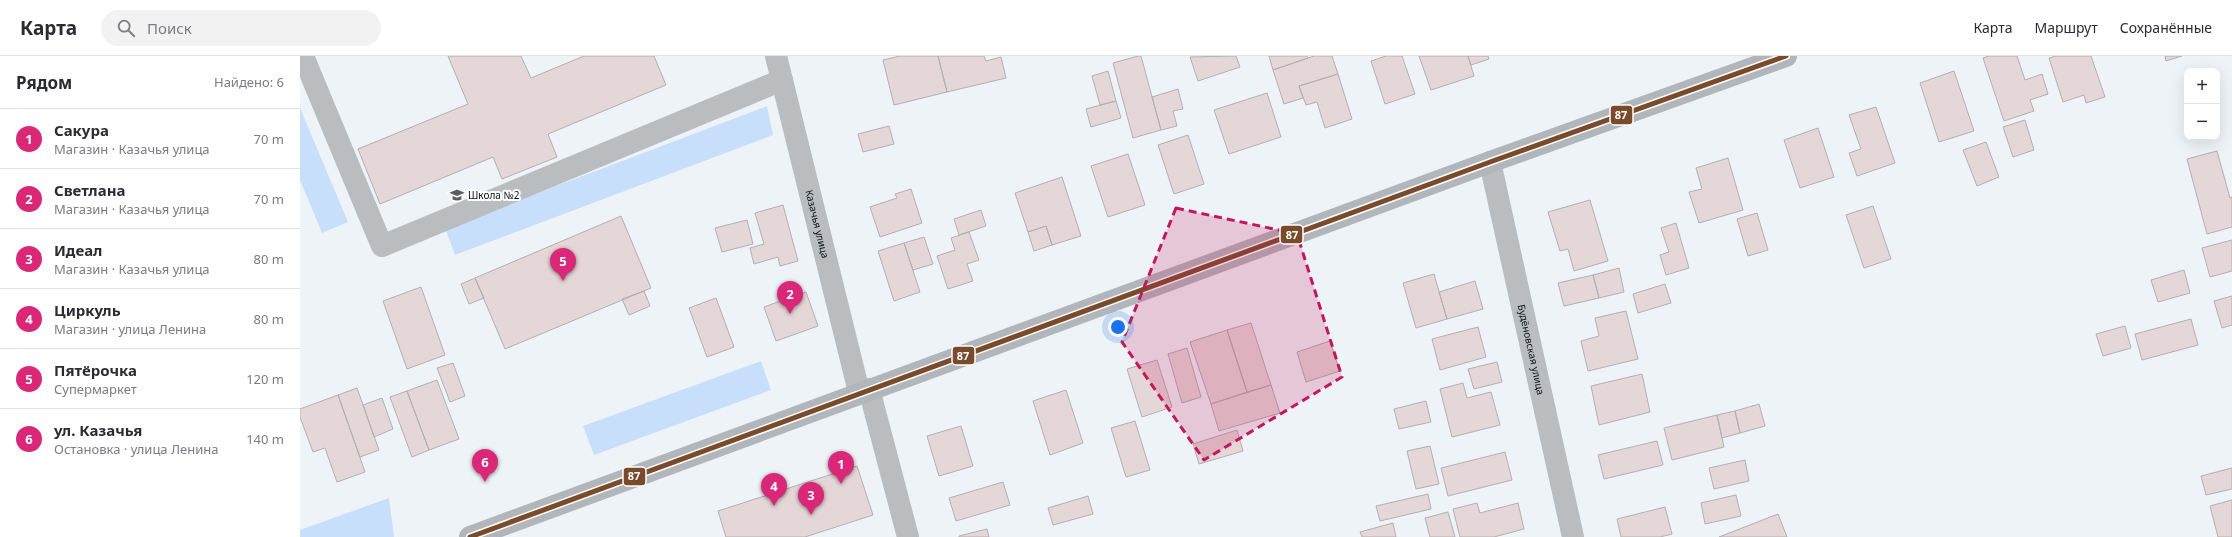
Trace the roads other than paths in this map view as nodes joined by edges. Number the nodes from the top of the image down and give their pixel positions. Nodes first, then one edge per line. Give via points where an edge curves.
1 (303, 56) edge
2 (776, 56) edge
3 (1786, 56) edge
4 (782, 80) junction
5 (1490, 162) junction
6 (864, 391) junction
7 (503, 531) edge
8 (470, 537) edge
9 (908, 537) edge
10 (1573, 537) edge

1 - 4 street via 382,246
2 - 4 street, Казачья улица
3 - 5 main road
4 - 6 street, Казачья улица
5 - 6 main road
5 - 10 street, Будёновская улица
6 - 7 main road
6 - 9 street, Казачья улица
7 - 8 main road

